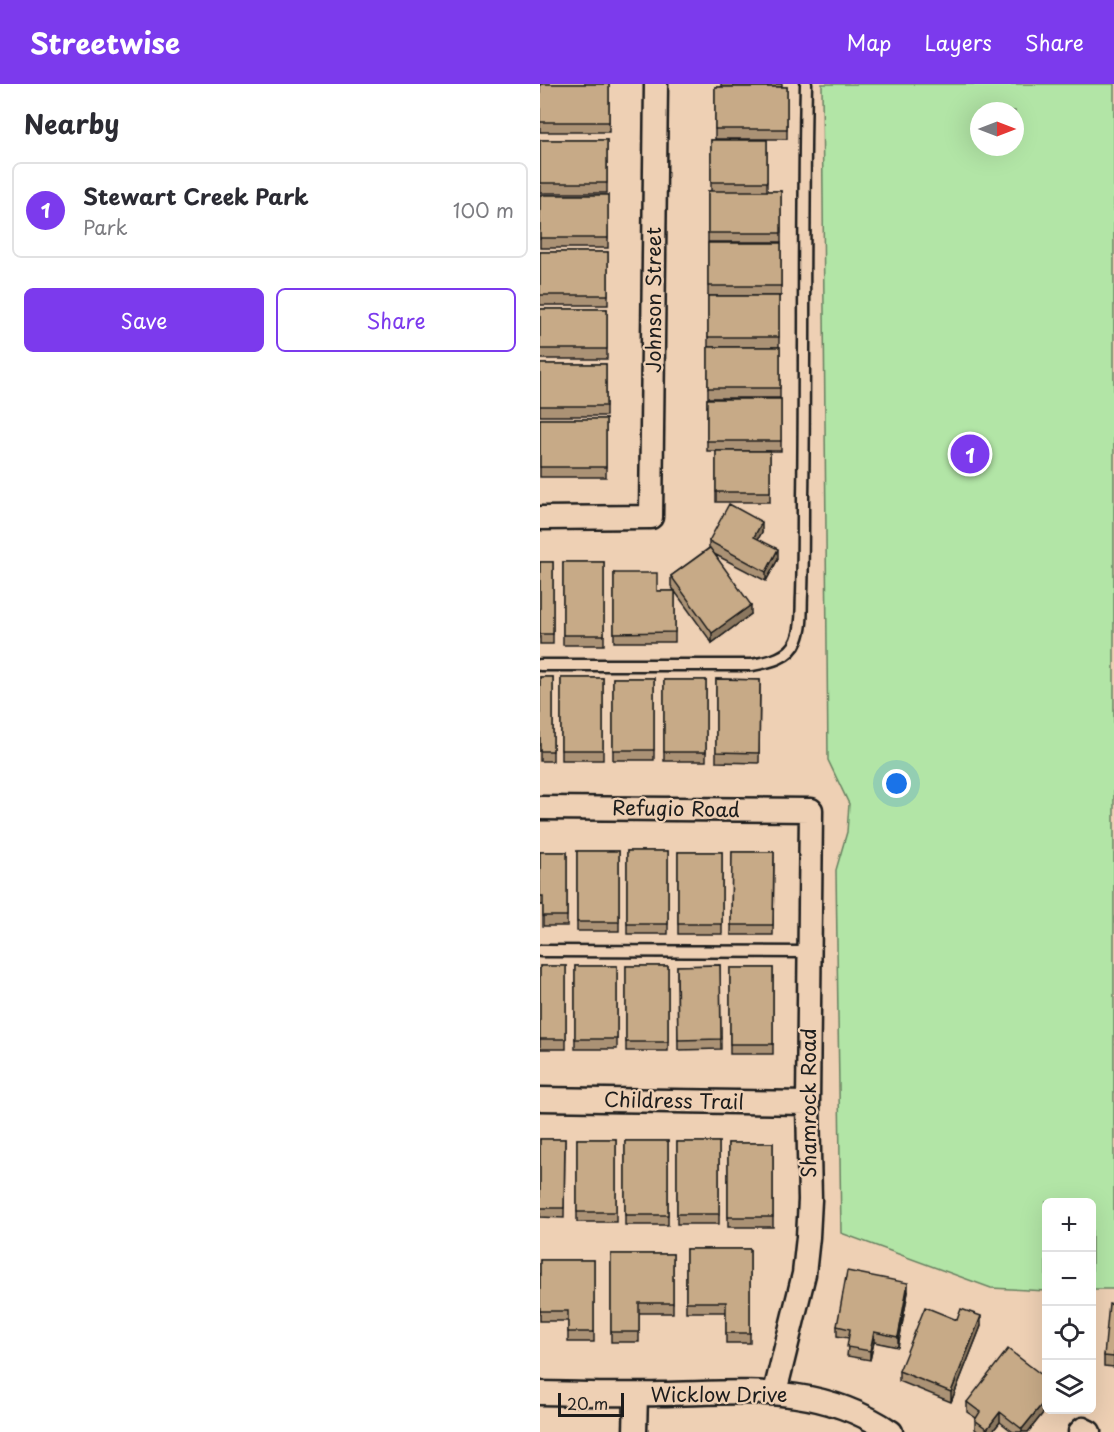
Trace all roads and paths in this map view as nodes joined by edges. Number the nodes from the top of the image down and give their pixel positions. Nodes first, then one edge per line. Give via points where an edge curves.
1 (656, 84) edge
2 (806, 84) edge
3 (540, 518) edge
4 (540, 665) edge
5 (540, 808) edge
6 (811, 810) joint
7 (540, 951) edge
8 (809, 952) junction
9 (540, 1099) edge
10 (808, 1103) junction
11 (775, 1392) junction
12 (540, 1393) edge
13 (636, 1395) junction
14 (634, 1432) edge
15 (891, 1432) edge

1 - 3 street, Johnson Street via 651,517
2 - 4 lane via 802,576 797,641 780,657 752,665
5 - 6 street, Refugio Road
6 - 8 street, Shamrock Road
7 - 8 lane
8 - 10 street, Shamrock Road
9 - 10 street, Childress Trail
10 - 11 street, Shamrock Road via 810,1200 804,1274
11 - 13 street, Wicklow Drive
11 - 15 street, Wicklow Drive via 801,1395 854,1411
12 - 13 street, Wicklow Drive
13 - 14 street

